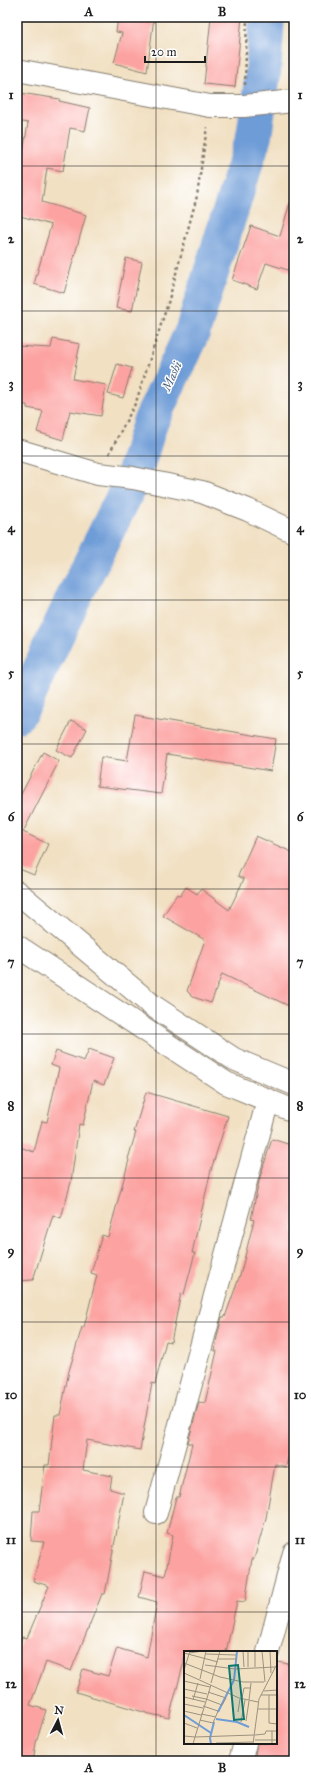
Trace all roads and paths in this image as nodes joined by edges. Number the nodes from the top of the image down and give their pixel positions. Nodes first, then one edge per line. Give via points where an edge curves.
1 (247, 17) edge
2 (17, 70) edge
3 (294, 101) edge
4 (210, 106) junction
5 (244, 106) junction
6 (17, 450) edge
7 (98, 474) junction
8 (294, 532) edge
9 (17, 892) edge
10 (17, 946) edge
11 (294, 1084) edge
12 (268, 1100) junction
13 (294, 1111) edge
14 (156, 1513) dead end
15 (294, 1552) edge
16 (268, 1651) edge
17 (245, 1744) edge
18 (240, 1761) edge

1 - 5 path
2 - 4 street
3 - 5 street
4 - 5 street
4 - 7 path via 197,196 168,303 136,402
6 - 7 street
7 - 8 street via 133,478 202,492
9 - 11 street via 153,1006 234,1059
10 - 12 street via 226,1083
12 - 13 street
12 - 14 street
15 - 16 street
17 - 18 street

